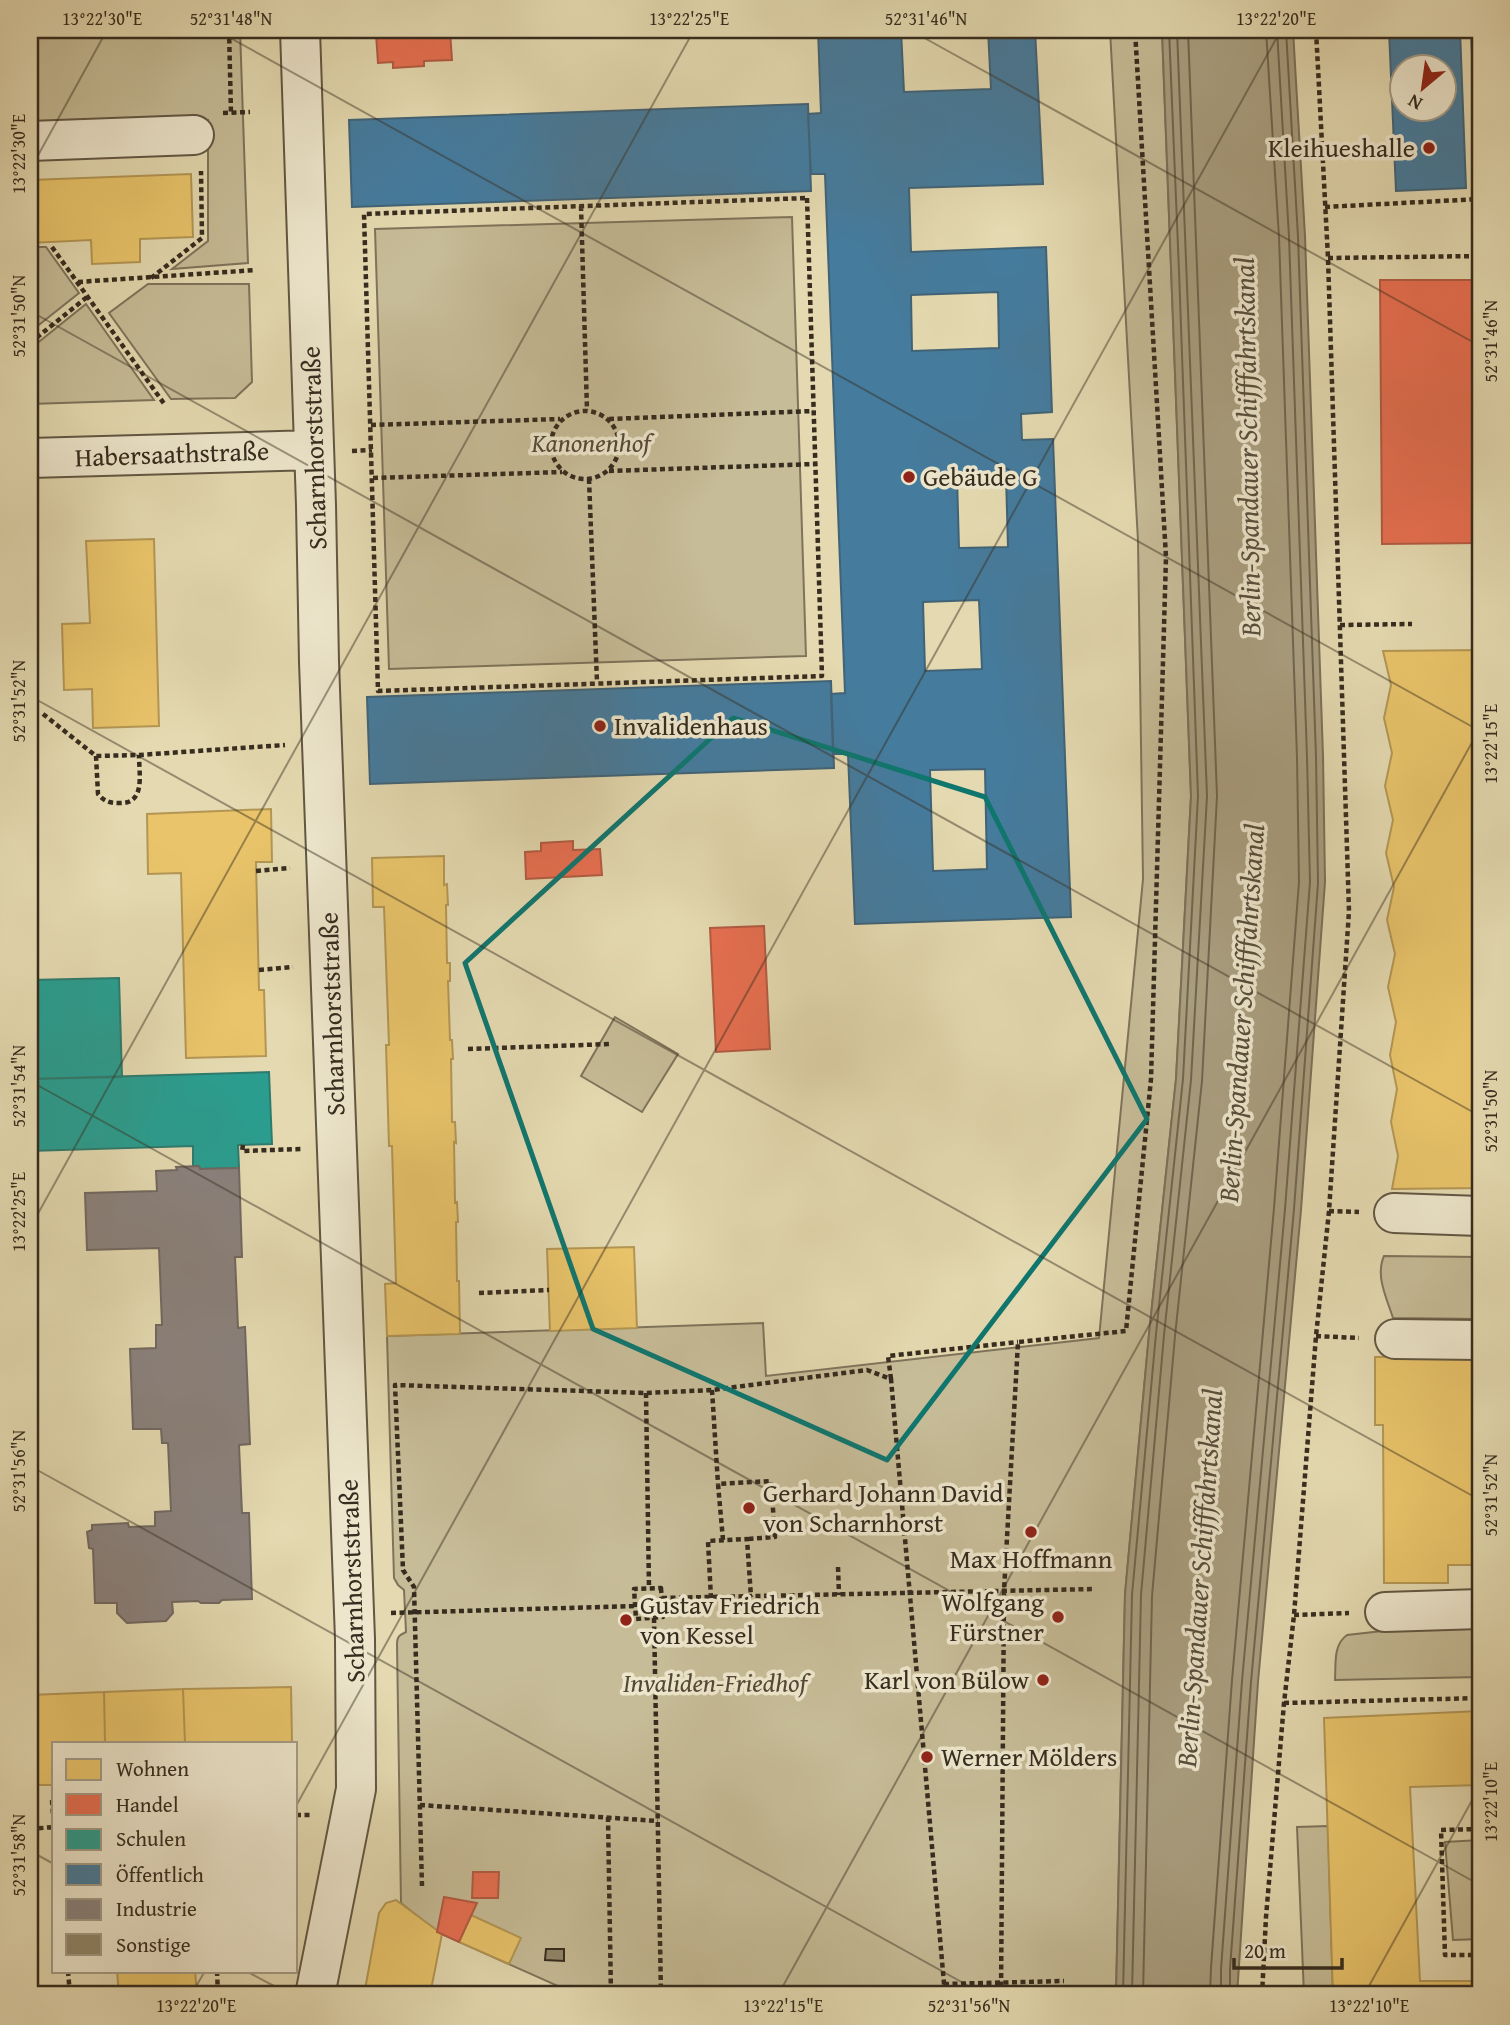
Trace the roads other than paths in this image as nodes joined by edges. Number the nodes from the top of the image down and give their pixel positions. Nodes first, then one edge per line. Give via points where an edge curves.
1 (300, 30) edge
2 (30, 141) edge
3 (197, 152) road end
4 (332, 450) junction
5 (30, 458) edge
6 (1394, 1213) dead end
7 (1480, 1216) edge
8 (1395, 1339) dead end
9 (1480, 1340) edge
10 (1480, 1609) edge
11 (1385, 1612) road end
12 (315, 1995) edge

1 - 4 street, Scharnhorststraße
2 - 3 street
4 - 5 street, Habersaathstraße
4 - 12 street, Scharnhorststraße via 319,662 355,1639 356,1789
6 - 7 street
8 - 9 street
10 - 11 street

